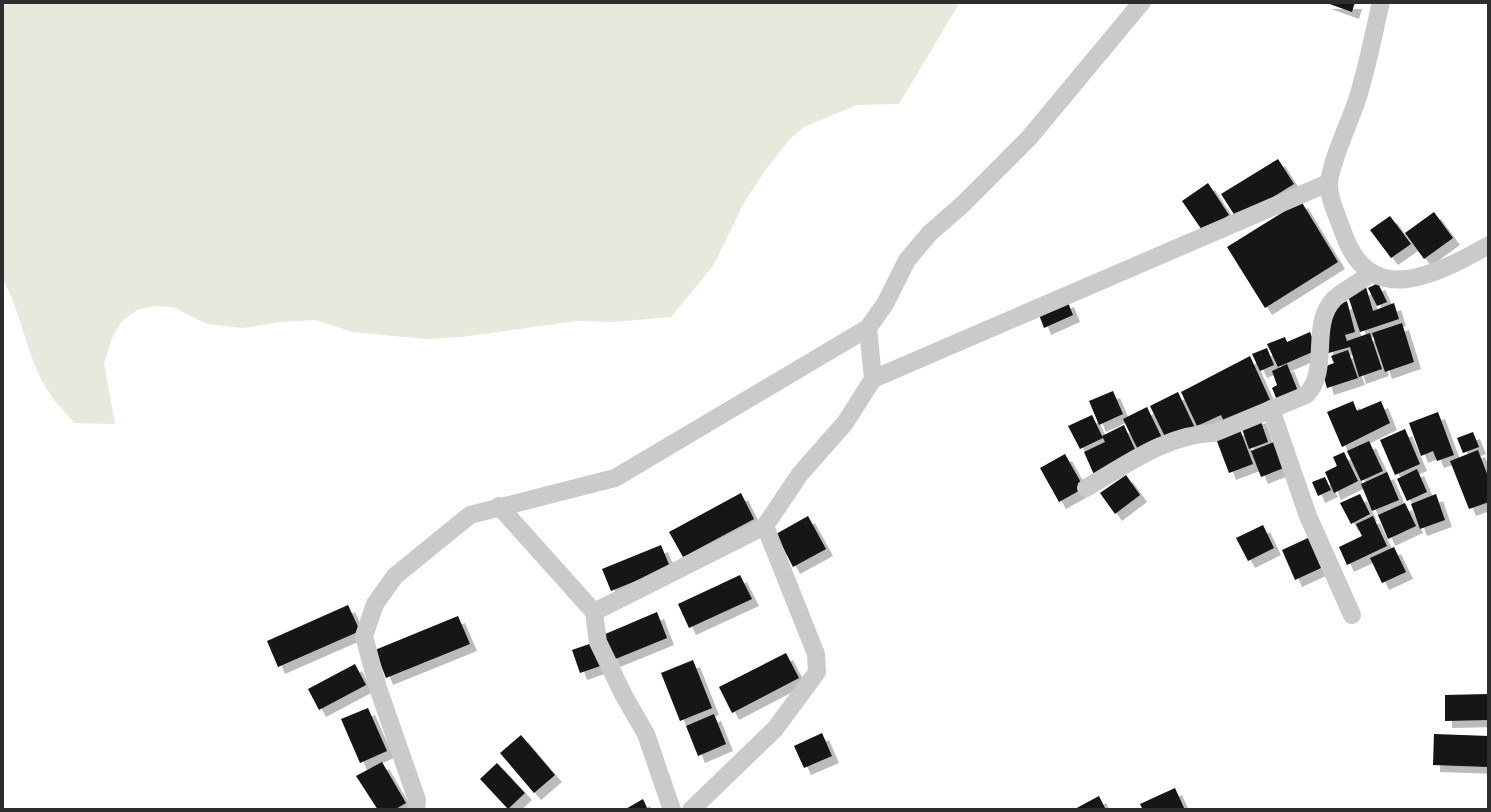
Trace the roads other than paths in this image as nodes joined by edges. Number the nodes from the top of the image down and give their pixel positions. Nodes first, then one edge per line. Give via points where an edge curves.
1 (1142, 2) edge
2 (1381, 2) edge
3 (1328, 183) junction
4 (1489, 245) edge
5 (1371, 273) junction
6 (868, 328) junction
7 (873, 379) junction
8 (1271, 409) junction
9 (1086, 488) dead end
10 (499, 506) junction
11 (765, 526) junction
12 (594, 612) junction
13 (1352, 615) dead end
14 (416, 810) edge
15 (672, 810) edge
16 (691, 810) edge

1 - 6 street via 1029,138 907,260
2 - 3 street via 1357,100
3 - 5 street via 1346,240
3 - 7 street
4 - 5 street via 1423,278 1396,281
5 - 8 street via 1335,298 1325,315 1311,390
6 - 7 street
6 - 10 street via 615,478
7 - 11 street
8 - 9 street via 1214,433 1198,433 1154,449
8 - 13 street via 1308,516
10 - 12 street
10 - 14 street via 470,515 395,576 375,604 364,636
11 - 12 street
11 - 16 street via 816,654 817,672 775,729
12 - 15 street via 598,642 646,734

